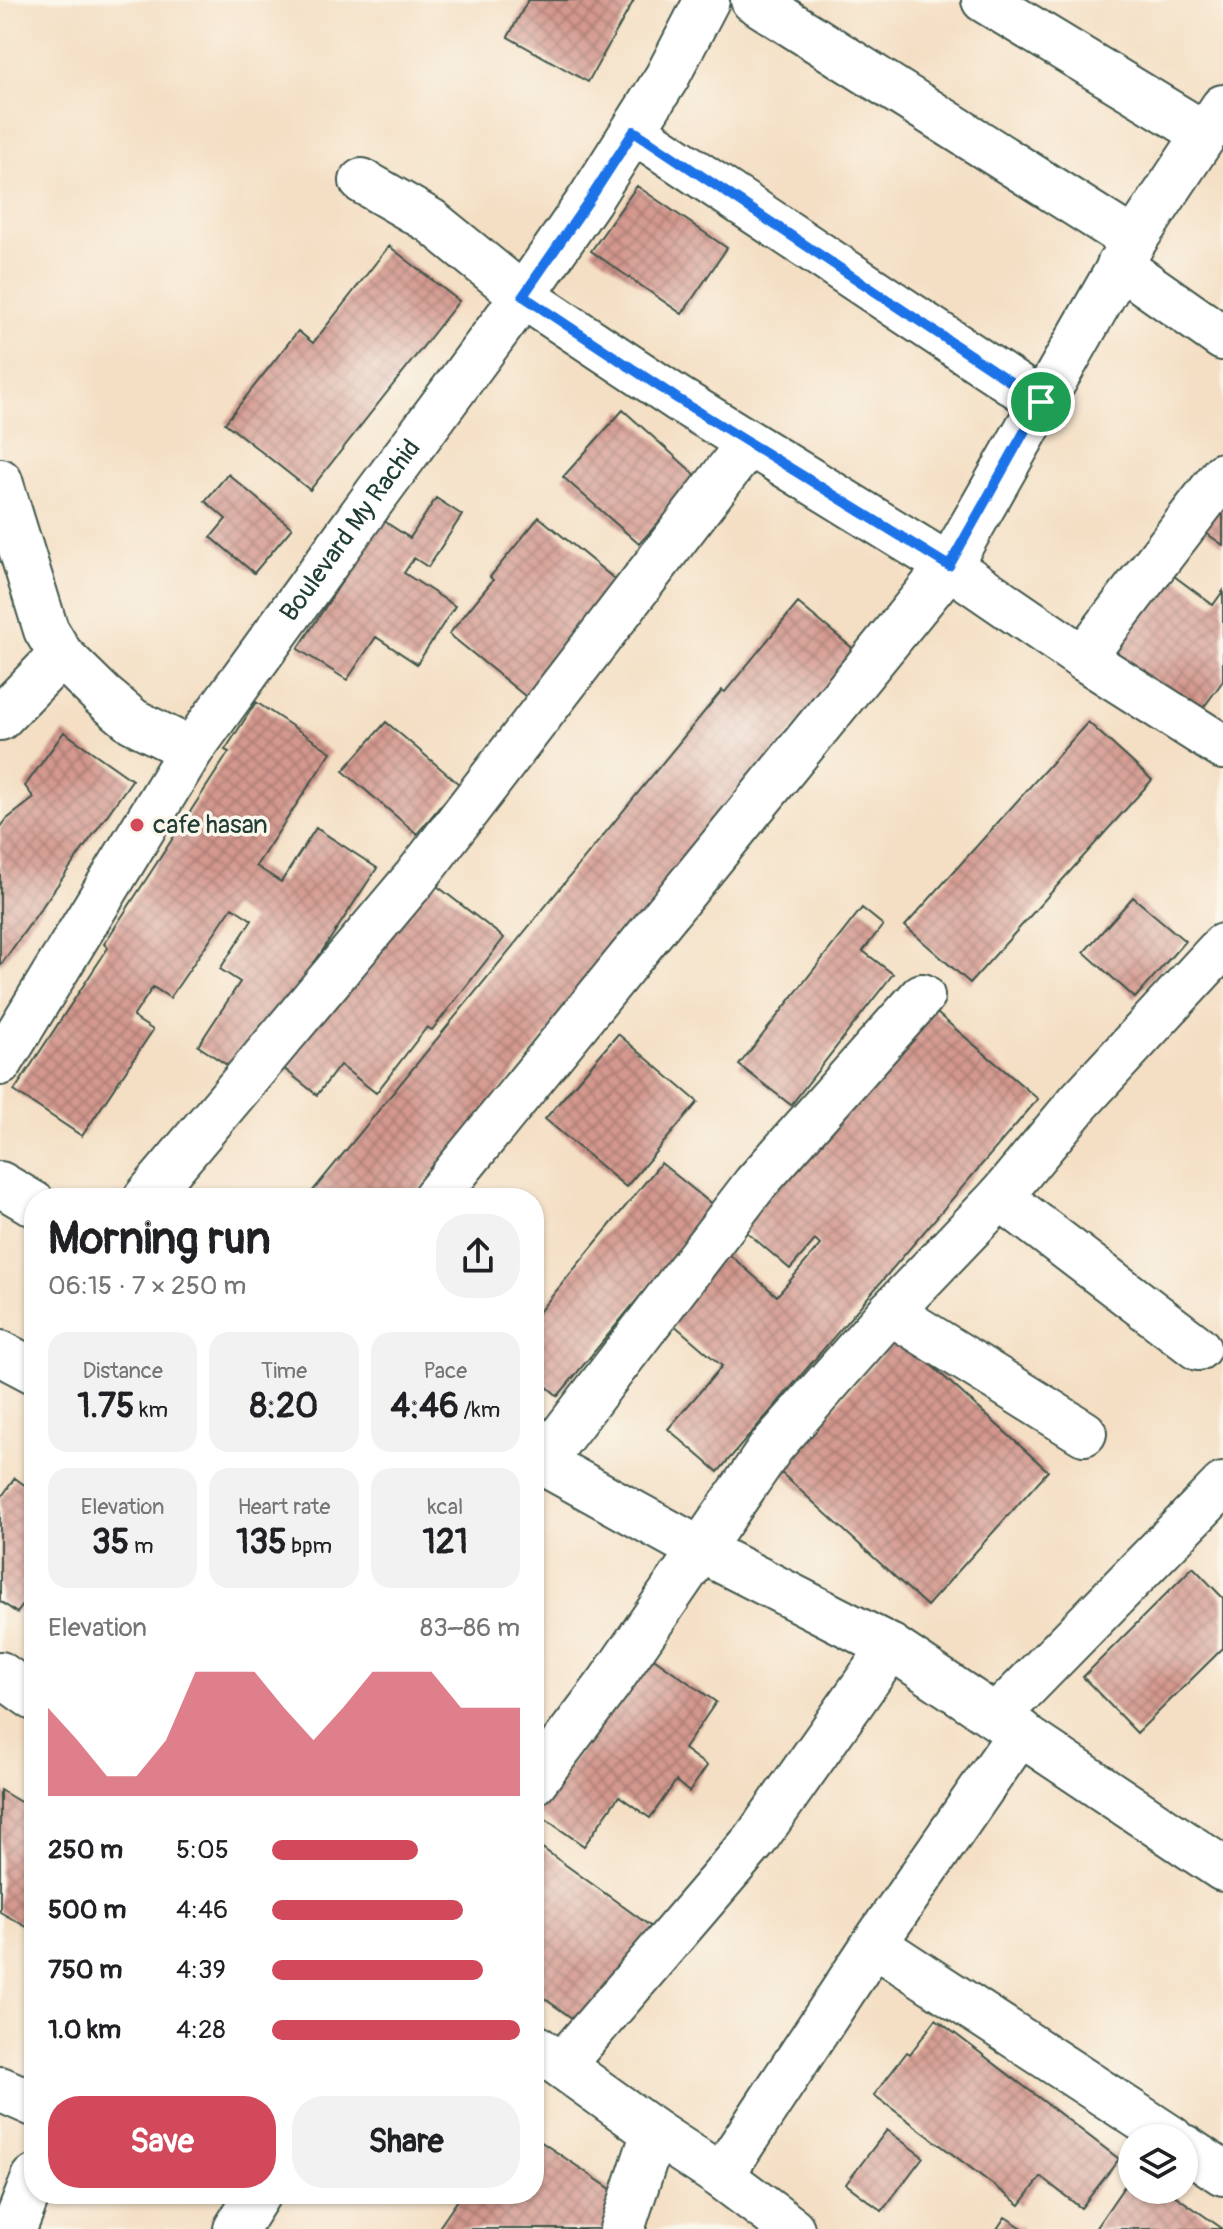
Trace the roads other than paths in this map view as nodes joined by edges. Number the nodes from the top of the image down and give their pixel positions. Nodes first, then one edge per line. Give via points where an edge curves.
1 (707, 0) edge
2 (753, 0) edge
3 (984, 0) edge
4 (1214, 121) edge
5 (634, 131) junction
6 (362, 181) dead end
7 (1127, 253) junction
8 (523, 296) junction
9 (1223, 338) edge
10 (1041, 402) junction
11 (749, 443) junction
12 (1223, 475) edge
13 (1, 490) edge
14 (949, 566) junction
15 (61, 655) junction
16 (1083, 658) junction
17 (0, 718) edge
18 (1220, 739) edge
19 (191, 750) junction
20 (1223, 946) edge
21 (922, 996) dead end
22 (0, 1063) edge
23 (0, 1184) edge
24 (154, 1188) edge
25 (443, 1188) edge
26 (1000, 1197) junction
27 (24, 1198) edge
28 (890, 1312) junction
29 (1198, 1348) dead end
30 (0, 1353) edge
31 (24, 1366) edge
32 (1084, 1433) dead end
33 (544, 1452) edge
34 (544, 1463) edge
35 (1223, 1485) edge
36 (699, 1549) junction
37 (891, 1647) junction
38 (0, 1674) edge
39 (24, 1691) edge
40 (1009, 1724) junction
41 (544, 1758) edge
42 (1223, 1869) edge
43 (874, 1944) junction
44 (548, 2056) edge
45 (0, 2089) edge
46 (24, 2100) edge
47 (1150, 2124) edge
48 (654, 2132) junction
49 (1198, 2156) edge
50 (1223, 2173) edge
51 (721, 2176) junction
52 (252, 2204) edge
53 (236, 2229) edge
54 (622, 2229) edge
55 (792, 2229) edge

1 - 5 street, Boulevard My Rachid
2 - 7 street
3 - 4 street
4 - 7 street
5 - 8 street, Boulevard My Rachid
5 - 10 street
6 - 8 street via 431,221
7 - 9 street
7 - 10 street
8 - 11 street
8 - 19 street, Boulevard My Rachid
10 - 14 street
11 - 14 street
11 - 24 street via 415,878
12 - 16 street
13 - 15 street via 46,630
14 - 16 street
14 - 25 street
15 - 17 street
15 - 19 street via 133,721
16 - 18 street
19 - 22 street, Boulevard My Rachid
20 - 26 street via 1079,1102
21 - 33 street via 755,1184
23 - 27 street
26 - 28 street
26 - 29 street
28 - 32 street
28 - 36 street via 772,1446
30 - 31 street
34 - 36 street
35 - 40 street
36 - 37 street
36 - 41 street via 609,1683
37 - 40 street
37 - 44 street via 755,1840
38 - 39 street
40 - 42 street
40 - 43 street
43 - 47 street
43 - 51 street
44 - 48 street
45 - 46 street
48 - 51 street
48 - 54 street
49 - 50 street
51 - 55 street
52 - 53 street

